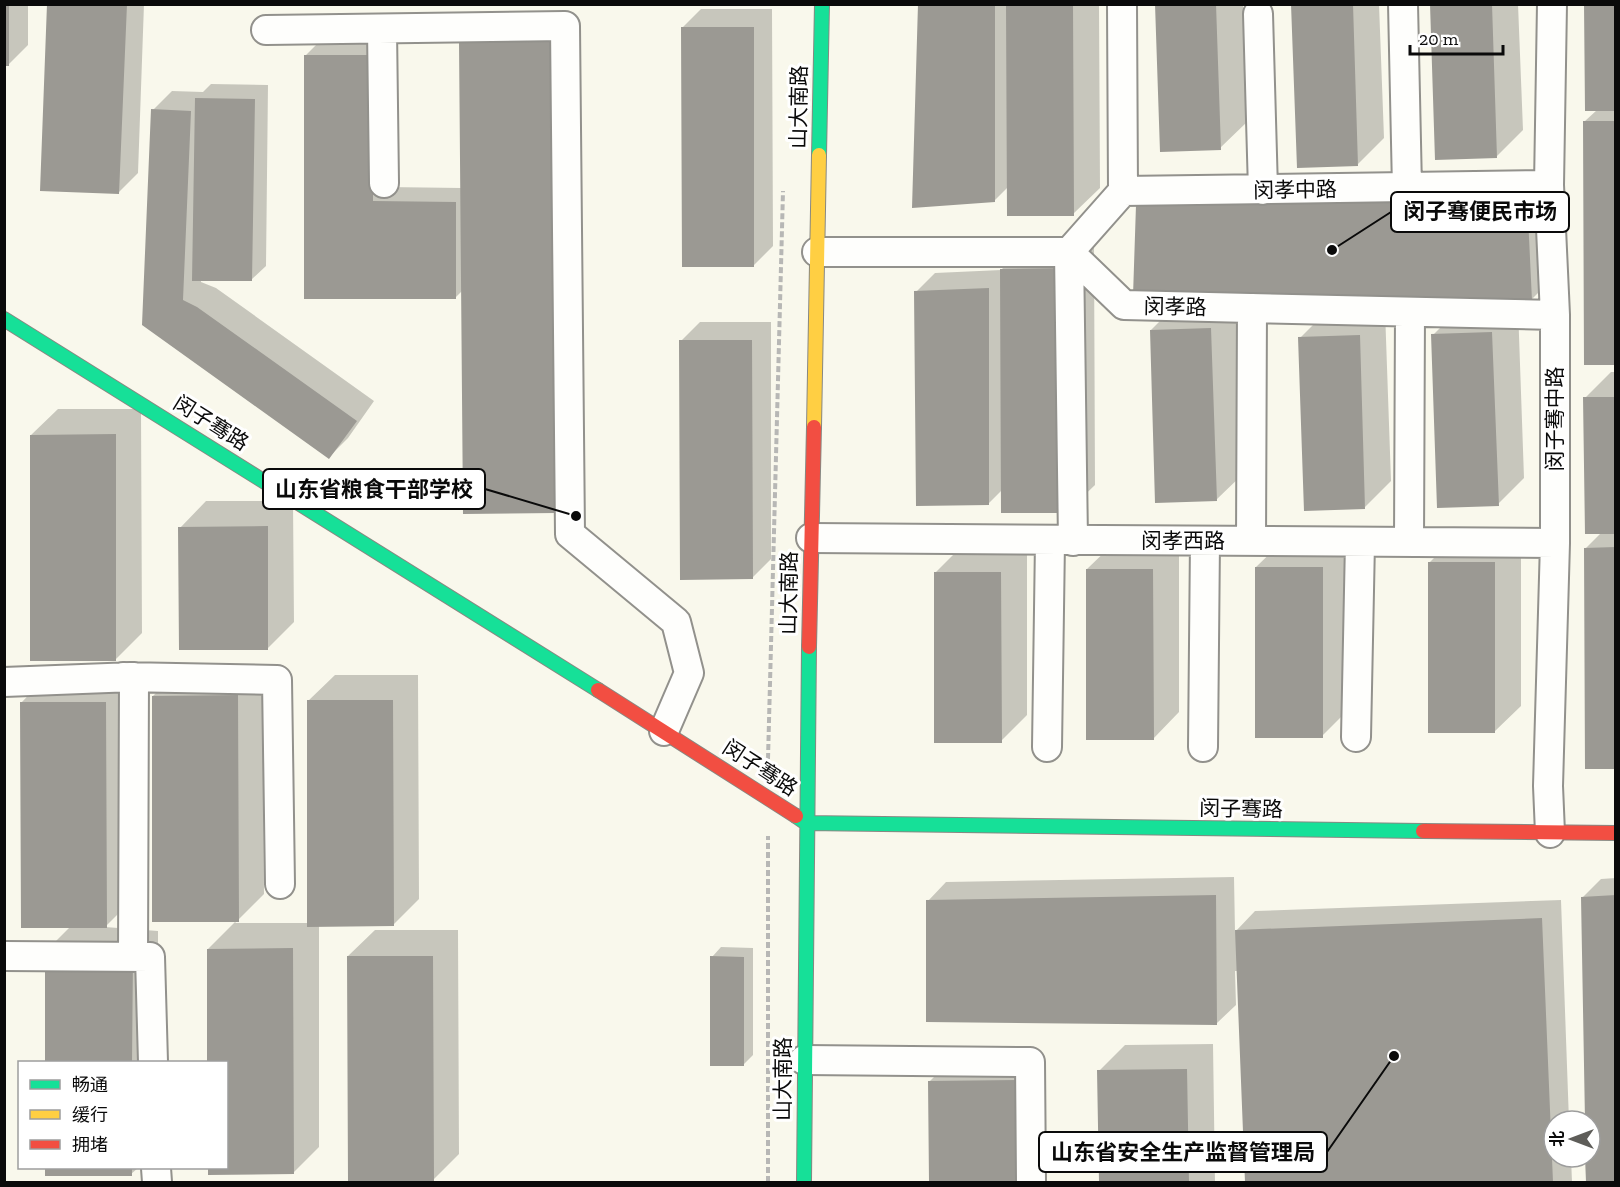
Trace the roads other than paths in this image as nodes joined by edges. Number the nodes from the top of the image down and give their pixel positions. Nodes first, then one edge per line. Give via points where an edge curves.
1 (822, 4) edge
2 (1122, 4) edge
3 (1403, 4) edge
4 (1552, 4) edge
5 (1258, 14) dead end
6 (447, 16) edge
7 (382, 28) junction
8 (266, 30) dead end
9 (384, 183) dead end
10 (1550, 185) junction
11 (1407, 188) junction
12 (1263, 190) junction
13 (1123, 191) junction
14 (817, 252) junction
15 (1069, 252) junction
16 (1252, 308) junction
17 (1410, 312) junction
18 (1555, 315) junction
19 (4, 319) edge
20 (810, 538) junction
21 (1061, 541) junction
22 (1205, 541) junction
23 (1251, 541) junction
24 (1360, 542) junction
25 (1409, 542) junction
26 (1555, 543) junction
27 (123, 677) junction
28 (4, 682) edge
29 (664, 731) junction
30 (1356, 737) dead end
31 (1047, 747) dead end
32 (1203, 747) dead end
33 (806, 823) junction
34 (1550, 833) junction
35 (1616, 833) edge
36 (280, 884) dead end
37 (4, 956) edge
38 (133, 957) junction
39 (804, 1060) junction
40 (153, 1061) edge
41 (804, 1182) edge
42 (1031, 1182) edge

1 - 14 street, 山大南路
2 - 13 street
3 - 11 street
4 - 10 street, 闵子骞中路
5 - 12 street
6 - 7 street
6 - 29 street via 565,26 570,534 676,622 689,673
7 - 8 street
7 - 9 street
10 - 11 street, 闵孝中路
10 - 18 street, 闵子骞中路
11 - 12 street, 闵孝中路
12 - 13 street, 闵孝中路
13 - 15 street
14 - 15 street
14 - 20 street, 山大南路
15 - 16 street, 闵孝路 via 1124,305
15 - 21 street
16 - 17 street, 闵孝路
16 - 23 street
17 - 18 street, 闵孝路
17 - 25 street
18 - 26 street, 闵子骞中路
19 - 29 street, 闵子骞路
20 - 21 street, 闵孝西路
20 - 33 street, 山大南路
21 - 22 street, 闵孝西路
21 - 31 street
22 - 23 street, 闵孝西路
22 - 32 street
23 - 24 street, 闵孝西路
24 - 25 street, 闵孝西路
24 - 30 street
25 - 26 street, 闵孝西路
26 - 34 street, 闵子骞中路
27 - 28 street
27 - 36 street via 277,680
27 - 38 street via 134,677
29 - 33 street, 闵子骞路
33 - 34 street, 闵子骞路
33 - 39 street, 山大南路
34 - 35 street, 闵子骞路
37 - 38 street
38 - 40 street via 150,957
39 - 41 street, 山大南路
39 - 42 street via 1030,1062

